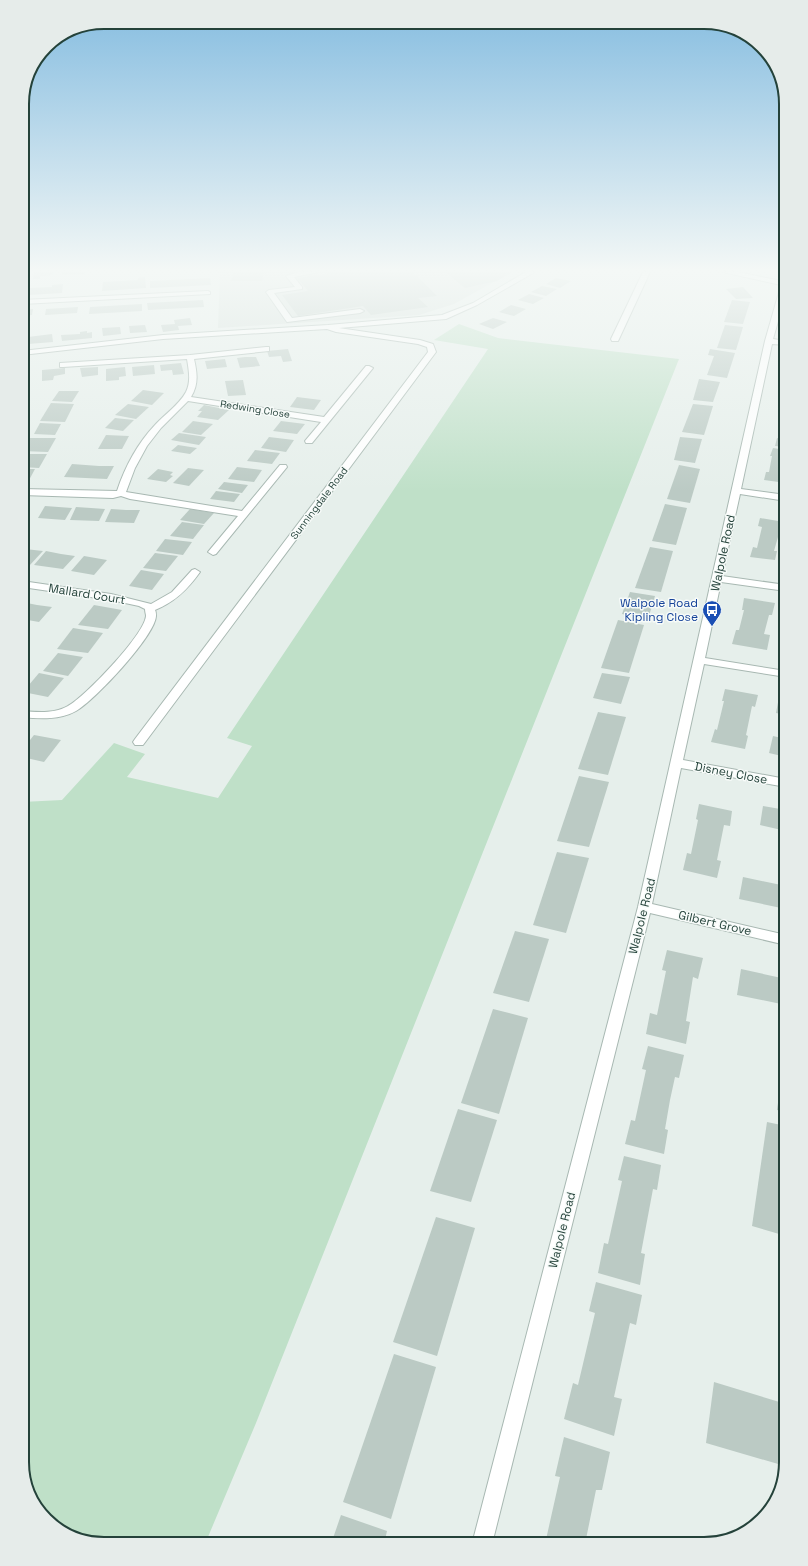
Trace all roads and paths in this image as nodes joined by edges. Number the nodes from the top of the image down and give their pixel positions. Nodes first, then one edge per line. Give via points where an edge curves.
1 (92, 345) edge
2 (428, 345) edge
3 (768, 345) edge
4 (266, 349) dead end
5 (29, 352) edge
6 (190, 357) junction
7 (63, 365) dead end
8 (369, 368) dead end
9 (185, 398) junction
10 (326, 420) junction
11 (309, 441) dead end
12 (283, 467) dead end
13 (736, 491) junction
14 (29, 492) edge
15 (121, 493) junction
16 (779, 497) edge
17 (245, 514) junction
18 (213, 552) dead end
19 (195, 572) dead end
20 (717, 578) junction
21 (29, 585) edge
22 (779, 587) edge
23 (150, 608) junction
24 (699, 660) junction
25 (779, 673) edge
26 (29, 715) edge
27 (139, 742) dead end
28 (677, 763) junction
29 (779, 782) edge
30 (645, 907) junction
31 (779, 938) edge
32 (484, 1537) edge

1 - 5 street
2 - 27 street, Sunningdale Road via 432,352
3 - 13 street, Walpole Road
4 - 6 street
6 - 7 street
6 - 9 street via 194,374 192,388
8 - 10 street
9 - 10 street, Redwing Close
9 - 15 street via 138,450
10 - 11 street
12 - 17 street
13 - 16 street
13 - 20 street, Walpole Road
14 - 15 street via 113,495
15 - 17 street
17 - 18 street
19 - 23 street via 177,594 163,604
20 - 22 street
20 - 24 street, Walpole Road
21 - 23 street, Mallard Court via 112,597
23 - 26 street via 151,620 131,651 105,680 77,705 60,714
24 - 25 street
24 - 28 street, Walpole Road
28 - 29 street, Disney Close
28 - 30 street, Walpole Road
30 - 31 street, Gilbert Grove
30 - 32 street, Walpole Road

